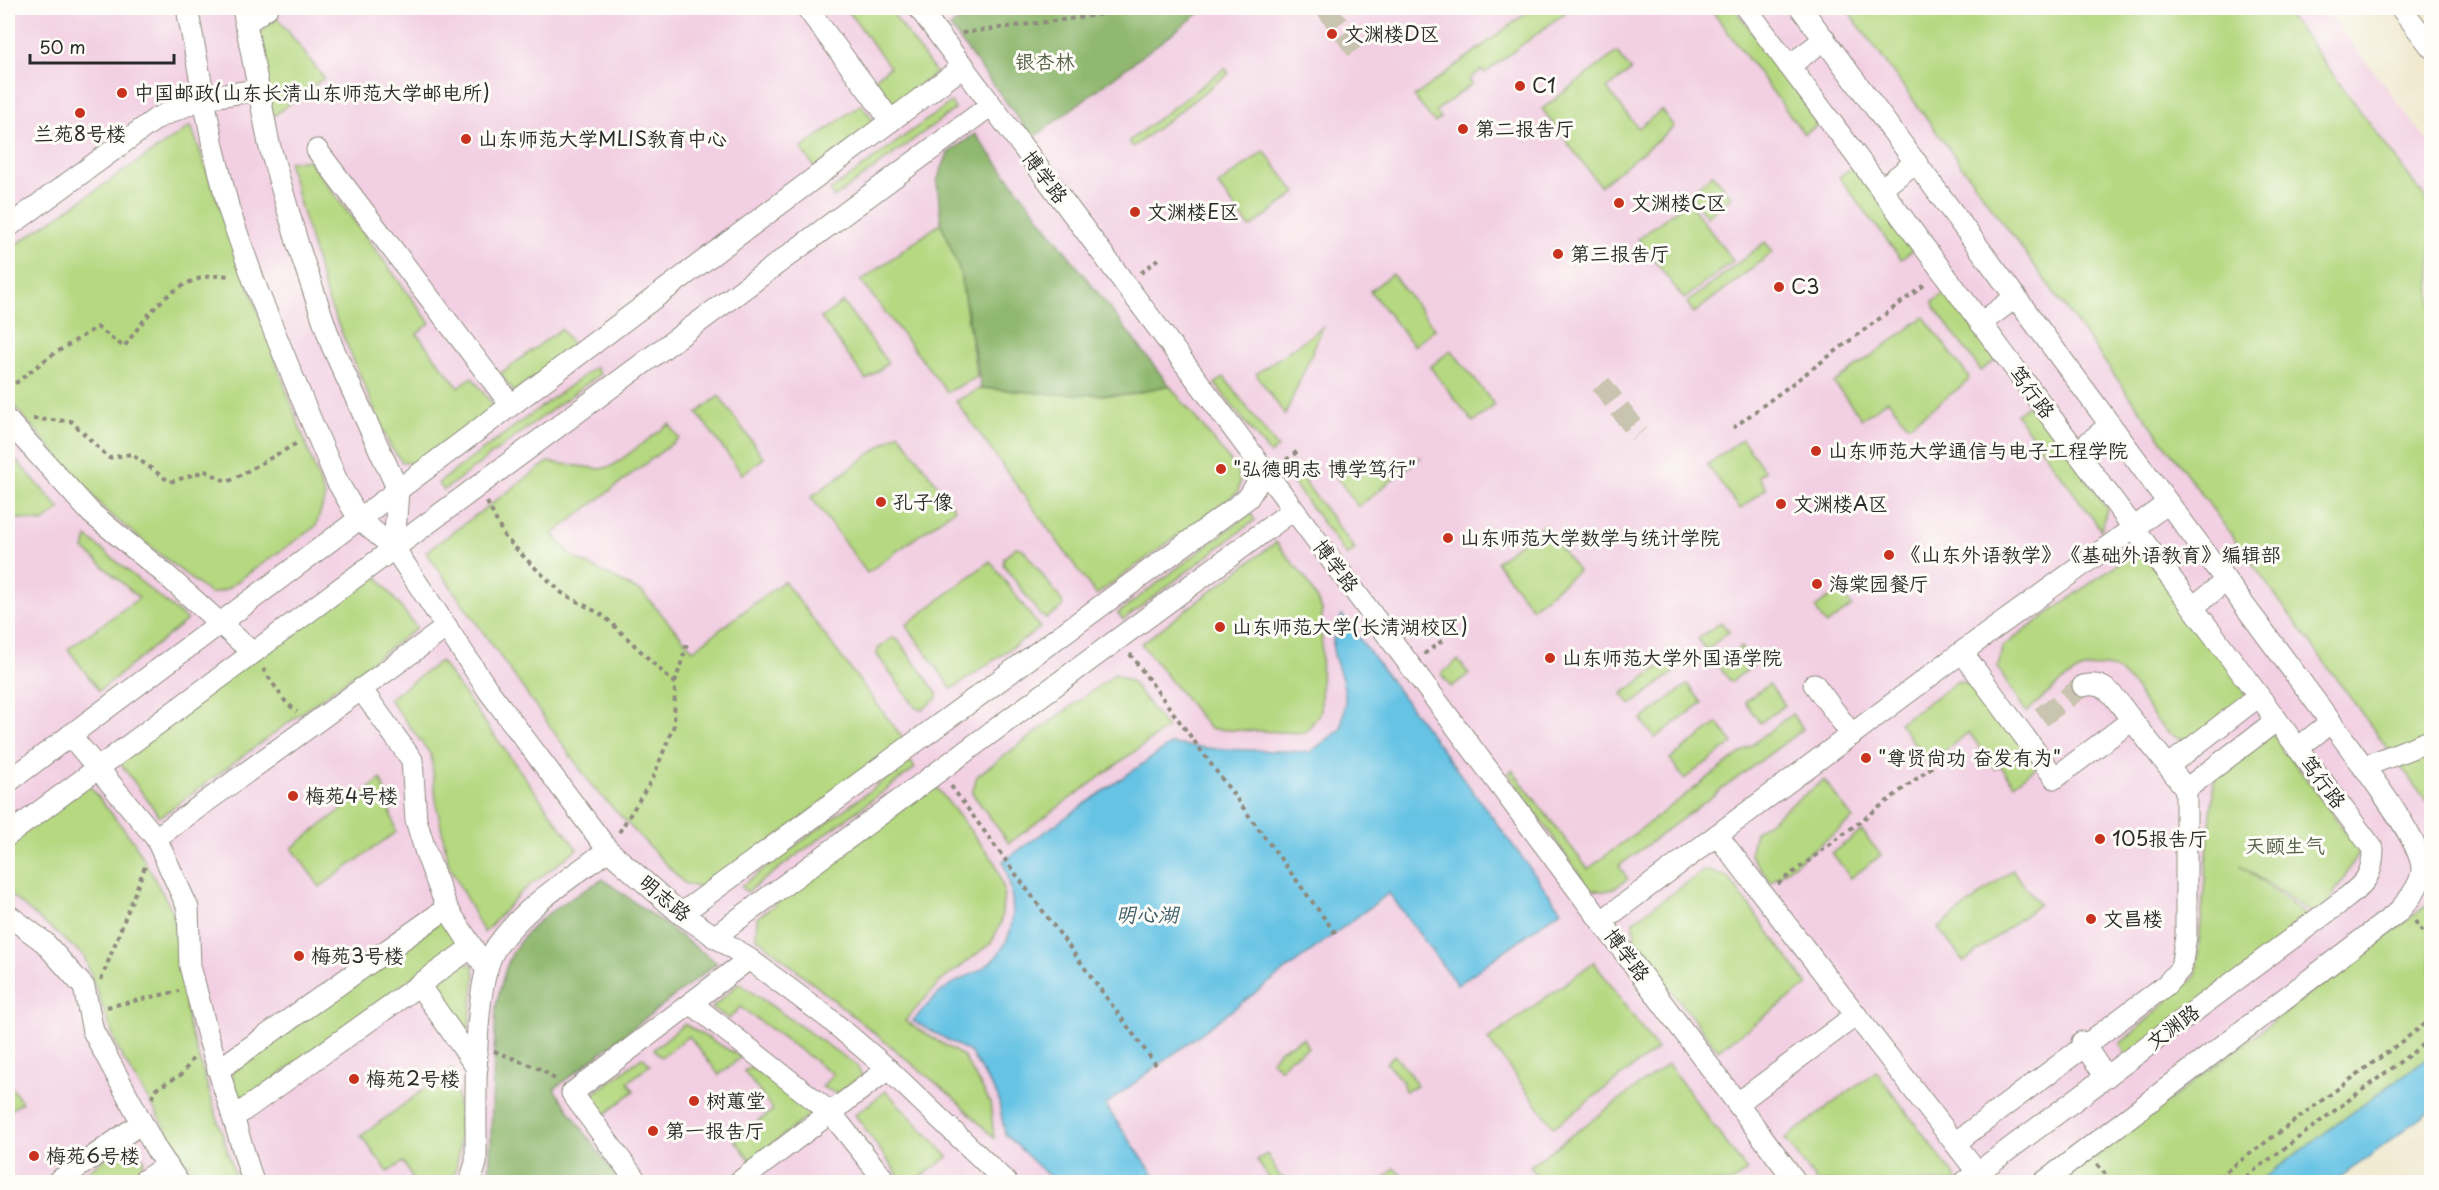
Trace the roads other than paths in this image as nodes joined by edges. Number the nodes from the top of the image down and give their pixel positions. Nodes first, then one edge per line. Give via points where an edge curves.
1 (187, 8) edge
2 (267, 8) edge
3 (807, 8) edge
4 (919, 8) edge
5 (1746, 8) edge
6 (1801, 8) edge
7 (2401, 8) edge
8 (244, 16) edge
9 (1825, 39) junction
10 (2432, 48) edge
11 (964, 66) junction
12 (1789, 66) junction
13 (258, 90) junction
14 (203, 98) junction
15 (991, 105) junction
16 (891, 121) junction
17 (317, 150) dead end
18 (1916, 162) junction
19 (1881, 189) junction
20 (8, 227) edge
21 (2016, 297) junction
22 (1981, 323) junction
23 (511, 405) junction
24 (8, 421) edge
25 (2110, 425) junction
26 (2077, 452) junction
27 (1257, 484) dead end
28 (398, 490) junction
29 (2168, 503) junction
30 (1293, 510) junction
31 (358, 519) junction
32 (2133, 528) junction
33 (394, 548) junction
34 (2226, 581) junction
35 (2193, 607) junction
36 (220, 623) junction
37 (447, 627) junction
38 (1962, 652) junction
39 (253, 653) junction
40 (1814, 684) dead end
41 (2083, 686) dead end
42 (361, 689) junction
43 (2259, 696) junction
44 (2132, 720) junction
45 (2277, 720) junction
46 (2331, 722) junction
47 (70, 735) junction
48 (1851, 735) junction
49 (2432, 740) edge
50 (2298, 748) junction
51 (2168, 766) junction
52 (2363, 767) junction
53 (98, 768) junction
54 (8, 782) edge
55 (2186, 789) junction
56 (8, 835) edge
57 (1717, 835) junction
58 (156, 838) junction
59 (608, 850) junction
60 (2373, 866) joint
61 (447, 908) junction
62 (681, 914) junction
63 (10, 920) edge
64 (1602, 921) junction
65 (714, 937) junction
66 (472, 947) junction
67 (749, 959) junction
68 (487, 970) junction
69 (419, 985) junction
70 (691, 1003) junction
71 (1856, 1015) junction
72 (2083, 1044) junction
73 (477, 1068) junction
74 (888, 1069) junction
75 (218, 1070) junction
76 (2106, 1077) junction
77 (1738, 1103) junction
78 (831, 1113) junction
79 (233, 1118) junction
80 (141, 1123) junction
81 (1955, 1143) junction
82 (173, 1174) edge
83 (1976, 1179) edge
84 (57, 1182) edge
85 (142, 1182) edge
86 (253, 1182) edge
87 (470, 1182) edge
88 (637, 1182) edge
89 (740, 1182) edge
90 (886, 1182) edge
91 (1006, 1182) edge
92 (1796, 1182) edge
93 (2044, 1182) edge

1 - 14 street
2 - 8 street
3 - 16 street
4 - 11 street, 博学路
5 - 12 street, 笃行路
6 - 9 street, 笃行路
7 - 10 street
8 - 13 street
9 - 12 street
9 - 18 street, 笃行路
11 - 15 street, 博学路
11 - 16 street
12 - 19 street, 笃行路
13 - 14 street
13 - 28 street via 269,144 332,346
14 - 20 street via 157,118
14 - 31 street via 230,210 253,278 316,434
15 - 30 street, 博学路
15 - 33 street
16 - 23 street
17 - 23 street
18 - 19 street
18 - 21 street, 笃行路
19 - 22 street, 笃行路
21 - 22 street
21 - 25 street, 笃行路
22 - 26 street, 笃行路
23 - 28 street
24 - 36 street via 91,513
25 - 26 street
25 - 29 street, 笃行路
26 - 32 street, 笃行路
27 - 62 street via 1248,498 1116,597
28 - 31 street
28 - 33 street
29 - 32 street
29 - 34 street, 笃行路
30 - 64 street, 博学路
30 - 65 street
31 - 33 street, 明志路
31 - 36 street
32 - 35 street, 笃行路
32 - 38 street
33 - 37 street, 明志路
33 - 39 street
34 - 35 street
34 - 46 street, 笃行路
35 - 43 street, 笃行路
36 - 39 street
36 - 47 street
37 - 42 street
37 - 59 street, 明志路 via 488,690
38 - 44 street via 2055,778
38 - 48 street
39 - 53 street
40 - 48 street
41 - 44 street via 2105,686
42 - 58 street
42 - 61 street via 412,760 416,820
43 - 45 street, 笃行路
43 - 51 street
44 - 51 street
45 - 50 street, 笃行路
45 - 55 street
46 - 50 street
46 - 52 street, 笃行路
47 - 53 street
47 - 54 street
48 - 57 street
49 - 52 street
50 - 60 street, 笃行路 via 2373,849
51 - 55 street
52 - 93 street, 笃行路 via 2409,832 2422,869 2413,894 2404,905
53 - 56 street
53 - 58 street
55 - 72 street via 2186,936 2181,968 2166,985
57 - 64 street
57 - 71 street
58 - 75 street via 188,908 190,966
59 - 62 street, 明志路
59 - 68 street via 536,903 496,947
60 - 76 street, 文渊路 via 2368,880 2346,898
61 - 66 street
61 - 75 street
62 - 65 street, 明志路
63 - 80 street via 44,942 84,987 93,1031
64 - 77 street, 博学路
65 - 67 street, 明志路
66 - 68 street
66 - 69 street
67 - 70 street
67 - 74 street, 明志路
68 - 73 street via 481,989
69 - 73 street
69 - 79 street
70 - 78 street
70 - 88 street via 572,1093
71 - 77 street
71 - 81 street
72 - 76 street
72 - 81 street
73 - 87 street via 476,1163
74 - 78 street
74 - 91 street, 明志路
75 - 79 street
76 - 83 street, 文渊路
77 - 92 street, 博学路
78 - 89 street
78 - 90 street
79 - 86 street
80 - 82 street
80 - 84 street
81 - 83 street
82 - 85 street

